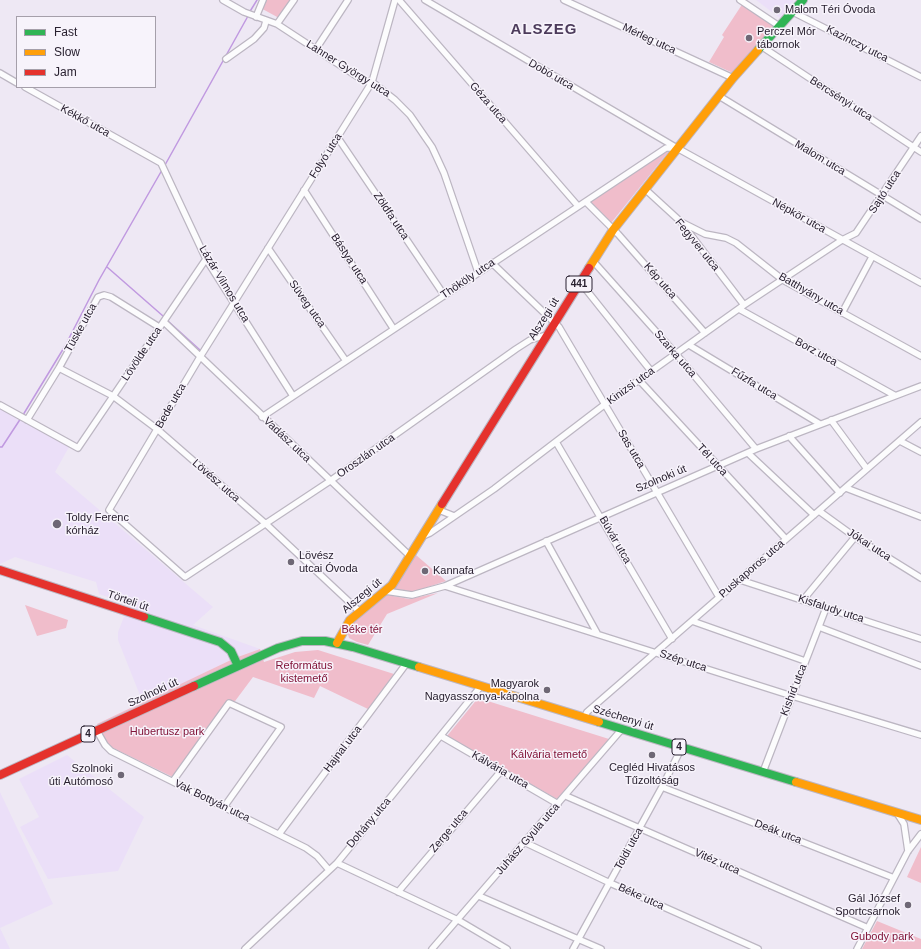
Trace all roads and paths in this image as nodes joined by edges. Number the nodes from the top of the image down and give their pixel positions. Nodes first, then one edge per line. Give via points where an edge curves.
1 (223, 0) edge
2 (263, 0) edge
3 (294, 0) edge
4 (348, 0) edge
5 (395, 0) edge
6 (399, 0) edge
7 (425, 0) edge
8 (564, 0) edge
9 (740, 0) edge
10 (803, 0) edge
11 (577, 2) edge
12 (793, 12) junction
13 (251, 15) junction
14 (266, 21) junction
15 (277, 24) junction
16 (779, 26) junction
17 (762, 46) junction
18 (316, 49) junction
19 (226, 59) dead end
20 (0, 73) edge
21 (921, 77) edge
22 (733, 78) junction
23 (16, 81) edge
24 (372, 82) junction
25 (27, 88) edge
26 (719, 96) junction
27 (921, 136) edge
28 (338, 138) junction
29 (914, 147) junction
30 (677, 148) junction
31 (921, 152) edge
32 (144, 154) joint
33 (645, 189) junction
34 (304, 190) junction
35 (882, 196) junction
36 (586, 202) junction
37 (578, 206) junction
38 (921, 219) edge
39 (680, 222) junction
40 (613, 230) junction
41 (842, 240) junction
42 (268, 248) junction
43 (872, 257) junction
44 (206, 259) junction
45 (593, 260) junction
46 (492, 263) junction
47 (478, 272) junction
48 (783, 280) junction
49 (580, 282) junction
50 (921, 283) edge
51 (444, 295) junction
52 (234, 301) junction
53 (744, 305) junction
54 (738, 309) junction
55 (842, 313) junction
56 (164, 322) junction
57 (554, 323) junction
58 (159, 327) junction
59 (393, 328) junction
60 (705, 333) junction
61 (546, 335) junction
62 (689, 345) junction
63 (676, 354) junction
64 (921, 356) edge
65 (200, 357) junction
66 (346, 361) junction
67 (59, 368) junction
68 (651, 371) junction
69 (639, 380) junction
70 (921, 386) edge
71 (894, 395) junction
72 (113, 396) junction
73 (293, 396) junction
74 (0, 405) edge
75 (604, 405) junction
76 (262, 417) junction
77 (26, 419) junction
78 (831, 420) junction
79 (921, 422) edge
80 (820, 424) junction
81 (157, 429) junction
82 (789, 436) junction
83 (900, 441) junction
84 (556, 442) junction
85 (756, 449) junction
86 (921, 452) edge
87 (748, 453) junction
88 (718, 466) junction
89 (867, 469) junction
90 (330, 481) junction
91 (846, 488) junction
92 (657, 492) junction
93 (840, 493) junction
94 (439, 510) junction
95 (816, 513) junction
96 (454, 516) junction
97 (921, 516) edge
98 (601, 517) junction
99 (266, 524) junction
100 (422, 537) junction
101 (855, 537) junction
102 (786, 539) junction
103 (546, 541) junction
104 (410, 556) junction
105 (0, 570) edge
106 (185, 577) joint
107 (921, 578) edge
108 (740, 580) junction
109 (445, 586) junction
110 (385, 591) junction
111 (719, 597) junction
112 (803, 600) junction
113 (826, 608) junction
114 (360, 612) junction
115 (692, 621) junction
116 (345, 627) junction
117 (819, 627) junction
118 (597, 633) junction
119 (672, 639) junction
120 (318, 640) joint
121 (921, 640) edge
122 (337, 643) junction
123 (353, 647) junction
124 (657, 653) junction
125 (805, 660) junction
126 (406, 664) junction
127 (238, 666) junction
128 (921, 666) edge
129 (481, 686) junction
130 (792, 696) junction
131 (584, 718) junction
132 (622, 729) junction
133 (97, 730) junction
134 (921, 735) edge
135 (441, 736) junction
136 (682, 747) junction
137 (500, 771) junction
138 (762, 772) junction
139 (0, 775) edge
140 (173, 781) junction
141 (662, 787) junction
142 (566, 796) junction
143 (558, 804) junction
144 (224, 807) junction
145 (897, 813) junction
146 (921, 820) edge
147 (639, 829) junction
148 (279, 834) junction
149 (921, 834) edge
150 (524, 842) junction
151 (908, 851) junction
152 (337, 862) junction
153 (329, 870) junction
154 (894, 878) junction
155 (610, 883) junction
156 (398, 892) junction
157 (479, 896) junction
158 (458, 920) junction
159 (868, 928) junction
160 (578, 939) junction
161 (245, 949) edge
162 (432, 949) edge
163 (507, 949) edge
164 (573, 949) edge
165 (601, 949) edge
166 (758, 949) edge
167 (858, 949) edge

1 - 13 street, Lahner György utca
2 - 13 street
3 - 15 street
4 - 18 street
5 - 24 street, Folyó utca
6 - 37 street, Géza utca
7 - 30 street, Dobó utca
8 - 11 street, Mérleg utca
9 - 16 street
10 - 12 main road, Alszegi út / 441
11 - 22 street, Mérleg utca
12 - 16 main road, Alszegi út / 441
12 - 21 street, Kazinczy utca
13 - 14 street, Lahner György utca
14 - 15 street, Lahner György utca
14 - 19 street via 264,28 254,39
15 - 18 street, Lahner György utca
16 - 17 main road, Alszegi út / 441
17 - 22 main road, Alszegi út / 441
17 - 29 street, Bercsényi utca
18 - 24 street, Lahner György utca via 364,81
20 - 23 street
22 - 26 main road, Alszegi út / 441
24 - 28 street, Folyó utca
24 - 47 street, Lahner György utca via 396,100 410,115 432,147 444,173
25 - 32 street, Kékkő utca
26 - 30 main road, Alszegi út / 441
26 - 35 street, Malom utca
27 - 29 street, Sajtó utca
28 - 34 street, Folyó utca
28 - 51 street, Zöldfa utca
29 - 31 street, Bercsényi utca
29 - 35 street, Sajtó utca
30 - 33 main road, Alszegi út / 441
30 - 36 street, Thököly utca via 666,148
30 - 41 street, Népkör utca
32 - 44 street, Lázár Vilmos utca via 164,167
33 - 39 street, Fegyver utca
33 - 40 main road, Alszegi út / 441
34 - 42 street, Folyó utca
34 - 59 street, Bástya utca
35 - 38 street, Malom utca
35 - 41 street, Sajtó utca via 856,233
36 - 37 street, Thököly utca
36 - 40 street
37 - 46 street, Thököly utca
39 - 48 street, Batthyány utca via 705,234 726,238 736,243
39 - 53 street, Fegyver utca
40 - 45 main road, Alszegi út / 441
40 - 60 street, Kép utca
41 - 43 street, Népkör utca
41 - 48 street, Kinizsi utca
42 - 52 street, Folyó utca
42 - 66 street, Süveg utca
43 - 50 street, Népkör utca
43 - 55 street
44 - 52 street, Lázár Vilmos utca
44 - 56 street, Lövölde utca
45 - 49 main road, Alszegi út / 441
45 - 63 street, Szarka utca
46 - 47 street, Thököly utca
46 - 57 street, Sas utca
47 - 51 street, Thököly utca
48 - 53 street, Kinizsi utca
48 - 55 street, Batthyány utca
49 - 57 main road, Alszegi út / 441
49 - 68 street
51 - 59 street, Thököly utca
52 - 65 street, Bede utca
52 - 73 street, Lázár Vilmos utca
53 - 54 street, Kinizsi utca
54 - 60 street, Kinizsi utca
54 - 71 street, Borz utca
55 - 64 street, Batthyány utca
56 - 58 street, Lövölde utca
56 - 65 street, Vadász utca
57 - 61 main road, Alszegi út / 441
57 - 75 street, Sas utca via 559,327
58 - 67 street, Tüske utca via 111,297 98,297
58 - 72 street, Lövölde utca
59 - 66 street, Thököly utca
60 - 62 street, Kinizsi utca
61 - 90 street, Oroszlán utca via 530,340
61 - 94 main road, Alszegi út / 441
62 - 63 street, Kinizsi utca
62 - 80 street, Fűzfa utca
63 - 68 street, Kinizsi utca
63 - 85 street, Szarka utca
65 - 76 street, Vadász utca
65 - 81 street, Bede utca
66 - 73 street, Thököly utca
67 - 72 street, Lövész utca
67 - 77 street, Tüske utca
68 - 69 street, Kinizsi utca
69 - 75 street, Kinizsi utca
69 - 88 street, Tél utca
70 - 71 street, Szolnoki út
71 - 78 street, Szolnoki út
72 - 77 street, Lövölde utca via 78,448
72 - 81 street, Lövész utca
73 - 76 street, Thököly utca
74 - 77 street
75 - 84 street, Kinizsi utca
75 - 92 street, Sas utca
76 - 90 street, Vadász utca
78 - 80 street, Szolnoki út
78 - 89 street
79 - 83 street, Puskaporos utca
80 - 82 street, Szolnoki út
81 - 99 street, Lövész utca
81 - 106 street, Bede utca via 109,510
82 - 85 street, Szolnoki út
82 - 93 street
83 - 86 street
83 - 89 street, Puskaporos utca
84 - 96 street, Kinizsi utca
84 - 98 street, Búvár utca
85 - 87 street, Szolnoki út
87 - 88 street, Szolnoki út
87 - 95 street, Jókai utca
88 - 92 street, Szolnoki út
88 - 102 street, Tél utca
89 - 91 street, Puskaporos utca
90 - 99 street, Oroszlán utca
90 - 104 street, Vadász utca
91 - 93 street, Puskaporos utca
91 - 97 street
92 - 98 street, Szolnoki út
92 - 111 street, Sas utca
93 - 95 street, Puskaporos utca
94 - 96 street
94 - 100 main road, Alszegi út / 441
95 - 101 street, Jókai utca
95 - 102 street, Puskaporos utca
96 - 100 street, Kinizsi utca
98 - 103 street, Szolnoki út
98 - 119 street, Búvár utca
99 - 106 street, Oroszlán utca
99 - 114 street, Lövész utca
100 - 104 main road, Alszegi út / 441
101 - 107 street, Jókai utca
101 - 112 street
102 - 108 street, Puskaporos utca
103 - 109 street, Szolnoki út
103 - 118 street
104 - 110 main road, Alszegi út / 441 via 392,585
105 - 127 main road, Törteli út via 220,642 231,651
108 - 111 street, Puskaporos utca
108 - 112 street, Kisfaludy utca
109 - 110 street, Szolnoki út via 412,595
109 - 118 street, Szép utca
110 - 114 main road, Alszegi út / 441
111 - 115 street, Puskaporos utca
112 - 113 street, Kisfaludy utca
113 - 117 street, Kishíd utca
113 - 121 street, Kisfaludy utca
114 - 116 main road, Alszegi út / 441
115 - 119 street, Puskaporos utca
115 - 125 street
116 - 122 main road, Alszegi út / 441
116 - 123 main road via 344,638 347,645
117 - 125 street, Kishíd utca
117 - 128 street
118 - 124 street, Szép utca
119 - 124 street, Puskaporos utca
120 - 122 main road, Széchenyi út / 4
120 - 127 main road, Szolnoki út / 4 via 287,645
122 - 123 main road, Széchenyi út / 4
123 - 126 main road, Széchenyi út / 4
124 - 130 street, Szép utca
124 - 131 street, Puskaporos utca via 587,712
125 - 130 street, Kishíd utca
126 - 129 main road, Széchenyi út / 4
126 - 148 street, Hajnal utca
127 - 133 main road, Szolnoki út / 4
129 - 131 main road, Széchenyi út / 4
129 - 135 street, Dohány utca
130 - 134 street, Szép utca
130 - 138 street, Kishíd utca
131 - 132 main road, Széchenyi út / 4
132 - 136 main road, Széchenyi út / 4
132 - 142 street, Juhász Gyula utca
133 - 139 main road, Szolnoki út / 4
133 - 140 street, Vak Bottyán utca via 108,748
135 - 137 street, Kálvária utca
135 - 152 street, Dohány utca
136 - 138 main road, Széchenyi út / 4
136 - 141 street, Toldi utca
137 - 143 street, Kálvária utca
137 - 156 street, Zerge utca
138 - 145 main road, Széchenyi út / 4
140 - 144 street, Vak Bottyán utca
140 - 144 street via 229,703 281,727
141 - 147 street, Toldi utca
141 - 154 street, Deák utca
142 - 143 street, Juhász Gyula utca
142 - 147 street, Vitéz utca
143 - 150 street, Juhász Gyula utca
144 - 148 street, Vak Bottyán utca
145 - 146 main road, Széchenyi út / 4
145 - 151 street via 904,825
147 - 155 street, Toldi utca
147 - 159 street, Vitéz utca
148 - 153 street, Vak Bottyán utca via 312,852
149 - 151 street
150 - 155 street, Béke utca
150 - 157 street, Juhász Gyula utca
151 - 154 street
152 - 153 street, Dohány utca
152 - 156 street
153 - 161 street, Dohány utca
154 - 159 street
155 - 160 street, Toldi utca
155 - 166 street, Béke utca
156 - 158 street
157 - 158 street, Juhász Gyula utca
157 - 160 street
158 - 162 street, Juhász Gyula utca
158 - 163 street
159 - 167 street
160 - 164 street, Toldi utca
160 - 165 street

